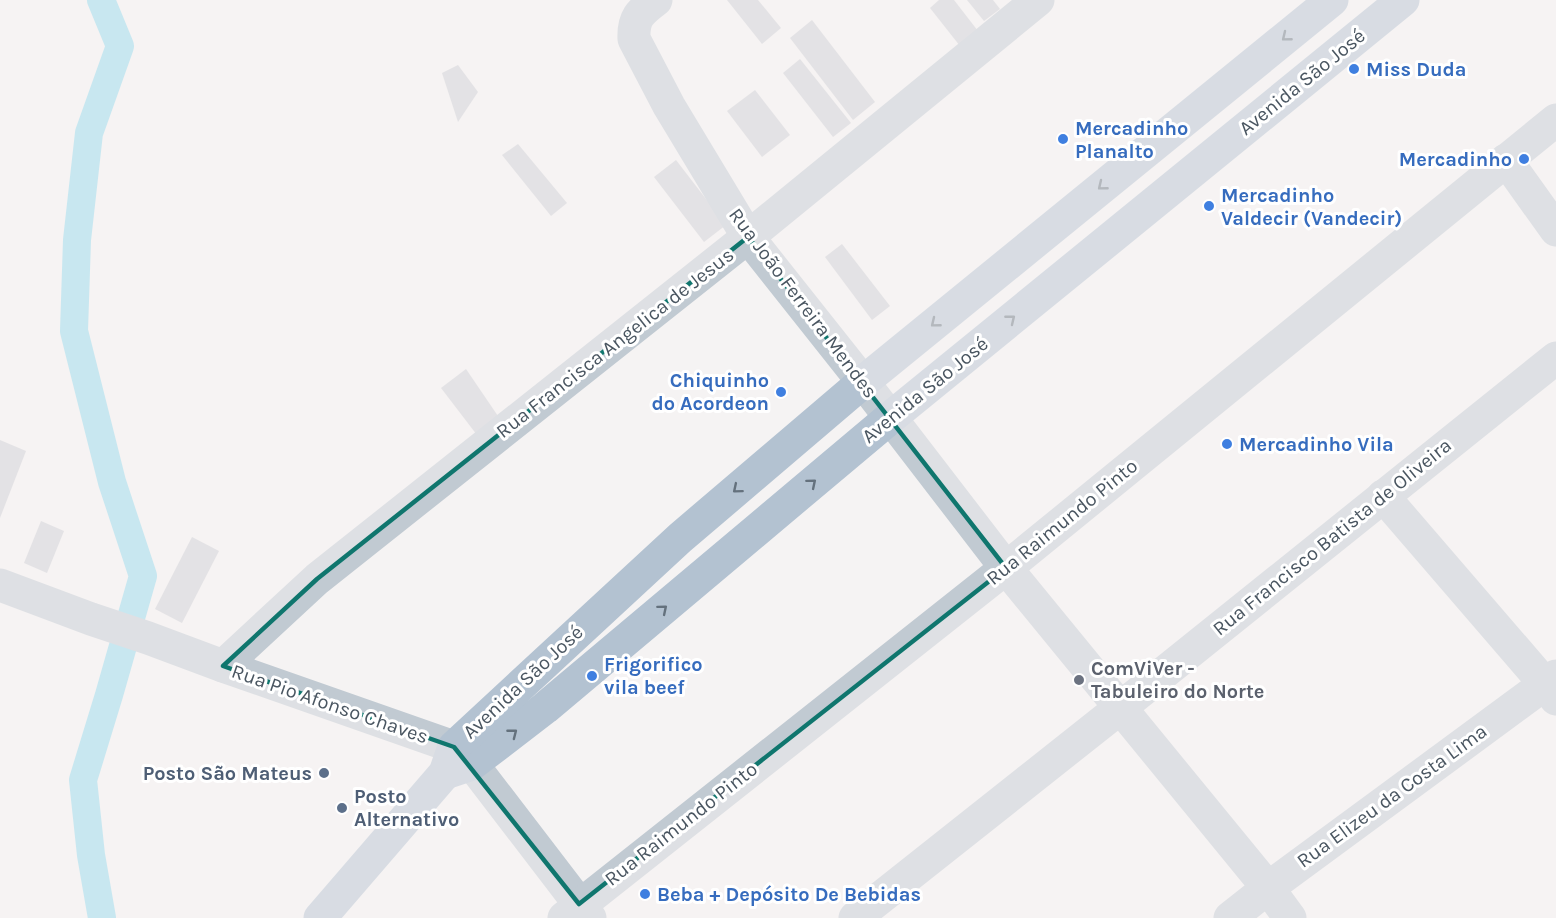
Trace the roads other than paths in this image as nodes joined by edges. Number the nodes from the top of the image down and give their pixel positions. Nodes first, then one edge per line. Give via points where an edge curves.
1 (1038, 0) edge
2 (1332, 0) edge
3 (1403, 0) edge
4 (652, 3) edge
5 (1556, 120) edge
6 (1506, 160) junction
7 (1556, 230) edge
8 (748, 237) junction
9 (1556, 358) edge
10 (863, 382) junction
11 (890, 418) junction
12 (1383, 496) junction
13 (1006, 568) junction
14 (0, 585) edge
15 (223, 666) junction
16 (1552, 686) edge
17 (1120, 708) junction
18 (457, 762) junction
19 (1268, 888) junction
20 (578, 914) edge
21 (320, 918) edge
22 (855, 918) edge
23 (1230, 918) edge
24 (1290, 918) edge

1 - 8 street, Rua Francisca Angelica de Jesus
2 -> 10 main road, Avenida São José
11 -> 3 main road, Avenida São José
4 - 8 street, Rua João Ferreira Mendes via 637,18 634,39 669,106
5 - 6 street, Rua Raimundo Pinto
6 - 7 street
6 - 13 street, Rua Raimundo Pinto
8 - 10 street, Rua João Ferreira Mendes
8 - 15 street, Rua Francisca Angelica de Jesus via 316,579
9 - 12 street, Rua Francisco Batista de Oliveira
10 - 11 street, Rua João Ferreira Mendes
10 -> 18 main road, Avenida São José via 680,538
11 - 13 street, Rua João Ferreira Mendes
18 -> 11 main road, Avenida São José via 545,708
12 - 16 street
12 - 17 street, Rua Francisco Batista de Oliveira
13 - 17 street, Rua João Ferreira Mendes
13 - 20 street, Rua Raimundo Pinto
14 - 15 street, Rua Pio Afonso Chaves
15 - 18 street, Rua Pio Afonso Chaves
16 - 19 street, Rua Elizeu da Costa Lima
17 - 19 street, Rua João Ferreira Mendes
17 - 22 street, Rua Francisco Batista de Oliveira
18 - 20 street
18 - 21 main road, Avenida São José
19 - 23 street, Rua Elizeu da Costa Lima
19 - 24 street, Rua João Ferreira Mendes

